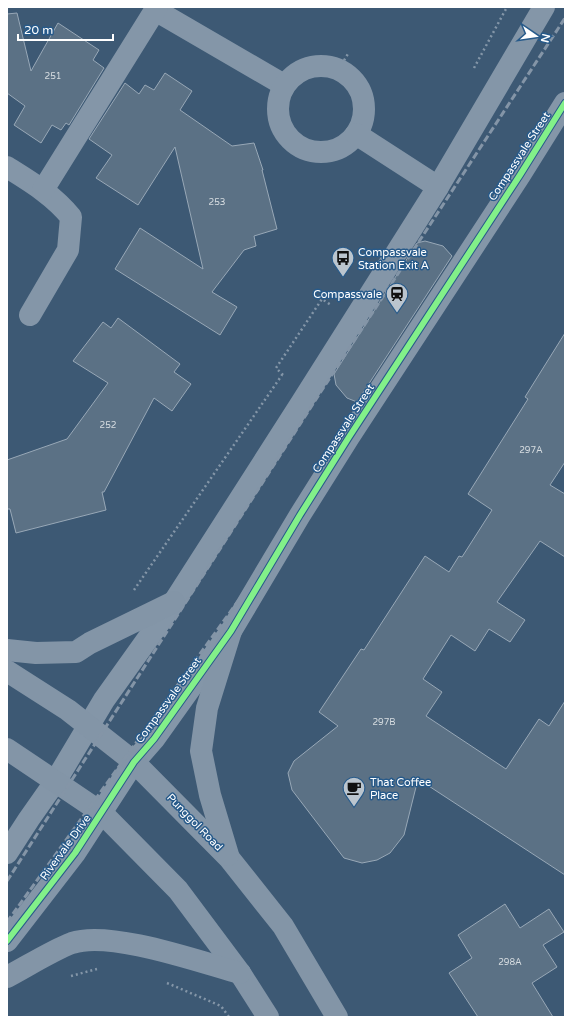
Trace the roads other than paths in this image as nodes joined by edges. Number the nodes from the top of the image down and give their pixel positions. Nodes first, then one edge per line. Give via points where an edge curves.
1 (544, 7) edge
2 (156, 8) edge
3 (284, 85) junction
4 (565, 103) edge
5 (356, 134) junction
6 (7, 167) edge
7 (438, 187) junction
8 (43, 190) junction
9 (30, 315) dead end
10 (174, 602) junction
11 (231, 632) junction
12 (7, 650) edge
13 (7, 671) edge
14 (89, 726) junction
15 (7, 749) edge
16 (134, 762) junction
17 (55, 782) junction
18 (102, 813) junction
19 (7, 853) edge
20 (230, 858) junction
21 (7, 941) edge
22 (240, 973) junction
23 (7, 977) edge
24 (268, 1017) edge
25 (337, 1017) edge

1 - 7 street
2 - 3 street
2 - 8 street
3 - 5 street via 278,101 279,118 285,133 296,145 312,151 328,152 344,146
3 - 5 street via 294,74 308,67 344,60 351,78 360,90 364,105 363,120
4 - 11 street, Compassvale Street via 349,436
5 - 7 street
6 - 8 street
7 - 10 street
8 - 9 street via 71,217 71,229 68,250
10 - 12 main road via 76,652 36,653
10 - 14 street via 104,700
11 - 16 street, Compassvale Street via 154,739
11 - 20 main road via 207,708 201,751 210,795
13 - 14 main road, Punggol Road
14 - 16 main road, Punggol Road
14 - 17 street
15 - 17 main road
16 - 18 street, Rivervale Drive
16 - 20 main road, Punggol Road
17 - 18 main road
17 - 19 street
18 - 21 street, Rivervale Drive via 75,853
18 - 22 main road via 178,890
20 - 25 main road, Punggol Road via 283,926
22 - 23 main road via 144,946 104,940 73,943
22 - 24 main road

